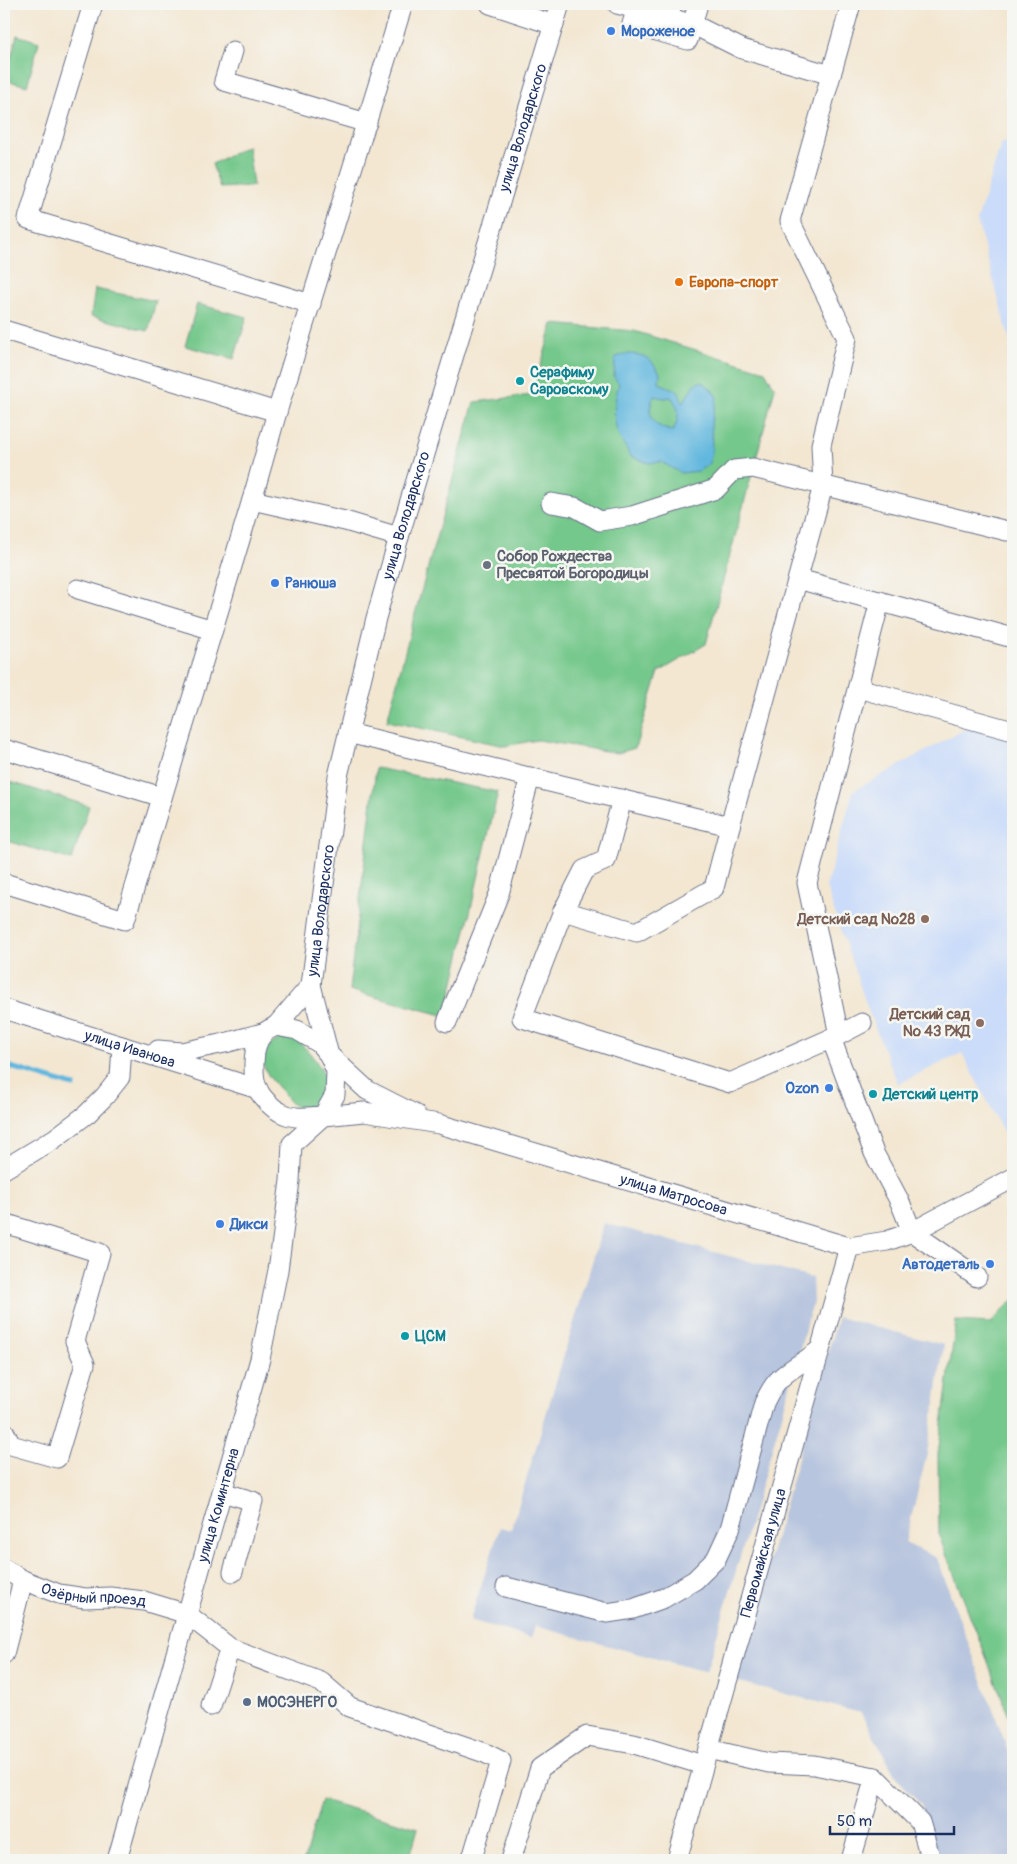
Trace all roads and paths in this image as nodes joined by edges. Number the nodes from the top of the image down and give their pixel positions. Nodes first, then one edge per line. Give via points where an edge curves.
1 (93, 4) edge
2 (403, 4) edge
3 (490, 4) edge
4 (560, 4) edge
5 (616, 4) edge
6 (698, 4) edge
7 (851, 4) edge
8 (637, 6) edge
9 (670, 10) edge
10 (554, 25) junction
11 (233, 51) dead end
12 (831, 75) junction
13 (367, 123) junction
14 (311, 304) junction
15 (4, 330) edge
16 (277, 412) junction
17 (823, 486) junction
18 (252, 500) junction
19 (551, 503) dead end
20 (1007, 532) dead end
21 (399, 537) junction
22 (798, 579) junction
23 (78, 589) dead end
24 (880, 601) junction
25 (213, 630) junction
26 (1013, 638) edge
27 (858, 688) junction
28 (1013, 731) edge
29 (348, 734) junction
30 (4, 749) edge
31 (530, 777) junction
32 (162, 797) junction
33 (622, 799) junction
34 (730, 826) junction
35 (4, 883) edge
36 (563, 911) junction
37 (311, 984) junction
38 (4, 1009) edge
39 (447, 1022) dead end
40 (862, 1023) dead end
41 (270, 1029) junction
42 (835, 1037) junction
43 (122, 1046) junction
44 (329, 1055) junction
45 (262, 1096) junction
46 (323, 1116) junction
47 (430, 1122) junction
48 (292, 1144) junction
49 (4, 1169) edge
50 (1013, 1178) edge
51 (4, 1224) edge
52 (912, 1232) junction
53 (848, 1247) junction
54 (977, 1277) dead end
55 (820, 1350) junction
56 (4, 1431) edge
57 (222, 1492) junction
58 (4, 1569) edge
59 (233, 1572) dead end
60 (23, 1580) junction
61 (506, 1587) dead end
62 (187, 1614) junction
63 (230, 1648) junction
64 (4, 1654) edge
65 (211, 1706) dead end
66 (705, 1757) junction
67 (875, 1778) junction
68 (117, 1860) edge
69 (470, 1860) edge
70 (511, 1860) edge
71 (677, 1860) edge
72 (851, 1860) edge
73 (931, 1860) edge

1 - 14 street via 28,219
2 - 13 street
3 - 10 street
4 - 10 street, улица Володарского
5 - 8 street
6 - 8 street via 688,40 632,24
7 - 12 street
8 - 9 street
9 - 12 street via 742,48
10 - 21 street, улица Володарского
11 - 13 street via 224,81
12 - 17 street via 790,221 847,338 821,445
13 - 14 street
14 - 16 street
15 - 16 street
16 - 18 street
17 - 19 street via 753,468 734,470 716,490 632,516 600,521 575,507
17 - 20 street
17 - 22 street
18 - 21 street
18 - 25 street
21 - 29 street, улица Володарского
22 - 24 street
22 - 34 street
23 - 25 street
24 - 26 street
24 - 27 street
25 - 32 street
27 - 28 street
27 - 42 street via 807,883
29 - 31 street
29 - 37 street, улица Володарского via 338,776
30 - 32 street
31 - 33 street
31 - 39 street via 499,894
32 - 35 street via 125,920
33 - 34 street
33 - 36 street via 606,860 584,870
34 - 36 street via 714,888 637,932
36 - 42 street via 522,1018 730,1083
37 - 41 street, улица Володарского
37 - 44 street
38 - 43 street, улица Иванова
40 - 42 street
41 - 43 street via 225,1044 182,1052
41 - 44 street via 297,1030 319,1044
41 - 45 street via 256,1044 254,1059
42 - 52 street via 874,1153
43 - 45 street, улица Иванова
43 - 49 street via 120,1077 87,1114 54,1139
44 - 46 street via 336,1071 334,1094
44 - 47 street via 367,1090
45 - 46 street via 280,1112 295,1118
45 - 48 street
46 - 47 street, улица Матросова via 364,1112
46 - 48 street
47 - 53 street, улица Матросова
48 - 57 street, улица Коминтерна via 278,1270 260,1359
50 - 52 street, улица Матросова
51 - 56 street via 100,1253 74,1341 85,1364 57,1458 11,1444
52 - 53 street, улица Матросова via 887,1241
52 - 54 street
53 - 55 street, Первомайская улица
55 - 61 street via 783,1376 771,1389 764,1403 730,1529 716,1559 695,1580 664,1598 633,1609 607,1613
55 - 66 street, Первомайская улица
57 - 59 street via 253,1501
57 - 62 street, улица Коминтерна
58 - 60 street, Озёрный проезд
60 - 62 street, Озёрный проезд via 59,1594 144,1601
60 - 64 street
62 - 63 street
62 - 68 street, улица Коминтерна
63 - 65 street
63 - 69 street via 321,1682 350,1707 501,1761
66 - 67 street via 814,1765
66 - 70 street via 587,1736 540,1768
66 - 71 street, Первомайская улица
67 - 72 street
67 - 73 street via 920,1822

